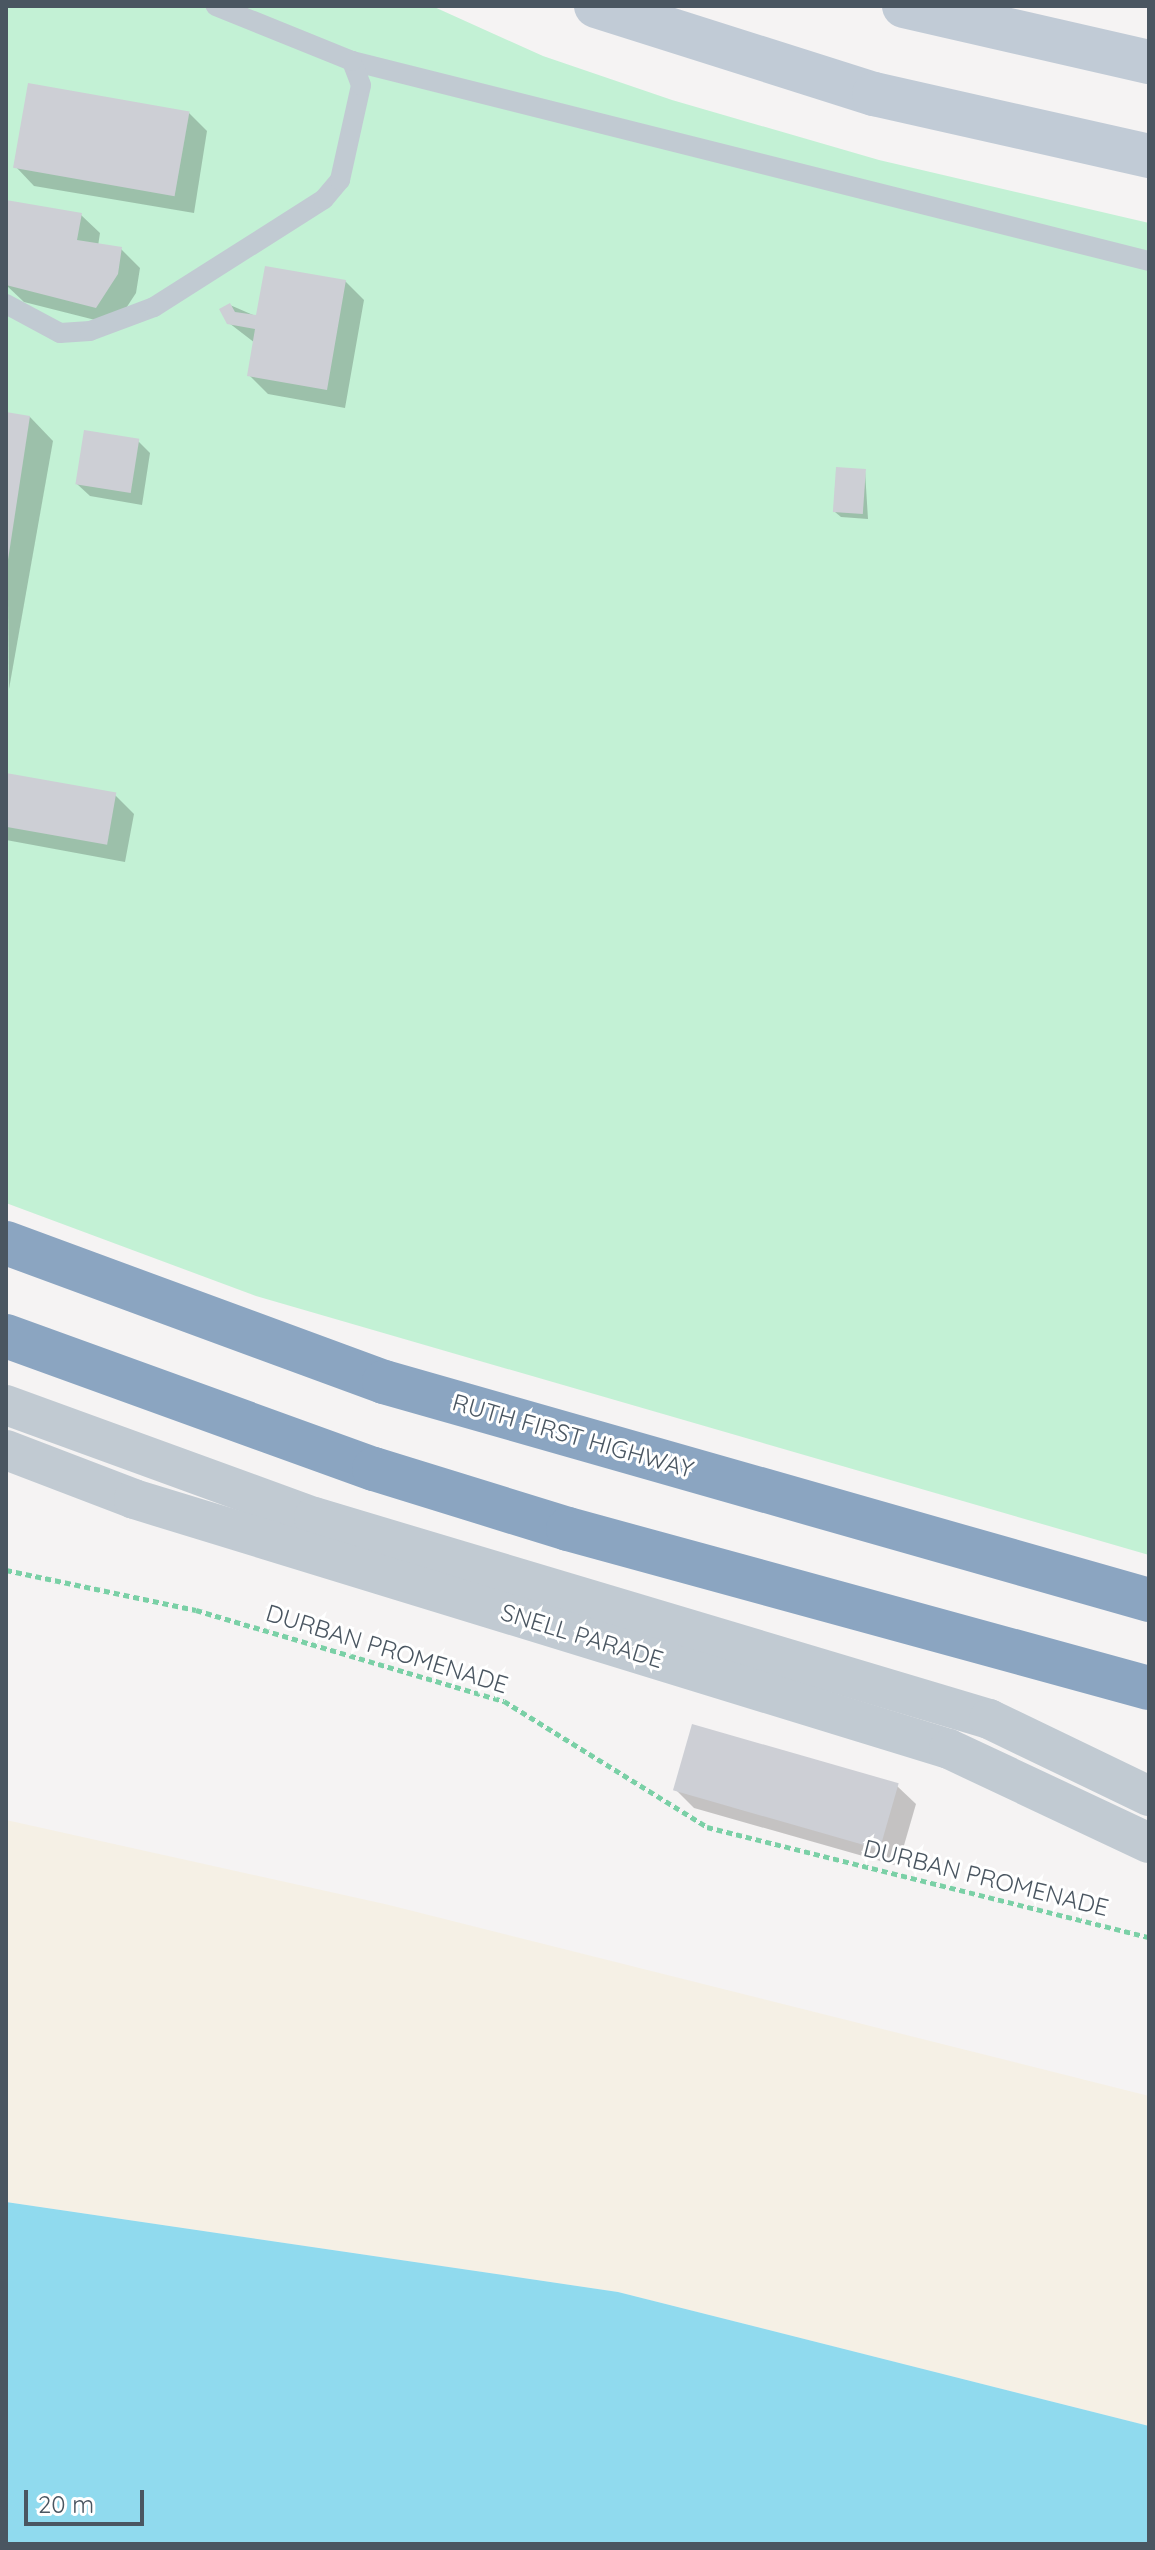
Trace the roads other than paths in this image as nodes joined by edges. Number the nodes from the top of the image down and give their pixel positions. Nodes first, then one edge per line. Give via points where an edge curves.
1 (216, 6) edge
2 (596, 6) edge
3 (904, 6) edge
4 (352, 61) junction
5 (1149, 62) edge
6 (1149, 156) edge
7 (1149, 261) edge
8 (6, 304) edge
9 (6, 1243) edge
10 (6, 1336) edge
11 (6, 1405) edge
12 (6, 1450) edge
13 (1149, 1600) edge
14 (1149, 1688) edge
15 (1149, 1796) edge
16 (1149, 1843) edge

1 - 4 lane
2 - 6 main road via 874,94
3 - 5 main road
4 - 7 lane
4 - 8 lane via 361,85 346,159 324,199 154,307 90,331 60,333
9 - 13 highway, RUTH FIRST HIGHWAY via 384,1382
10 - 14 highway via 523,1515
11 - 15 street, SNELL PARADE via 314,1517 989,1719
12 - 16 street, SNELL PARADE via 149,1504 949,1749

